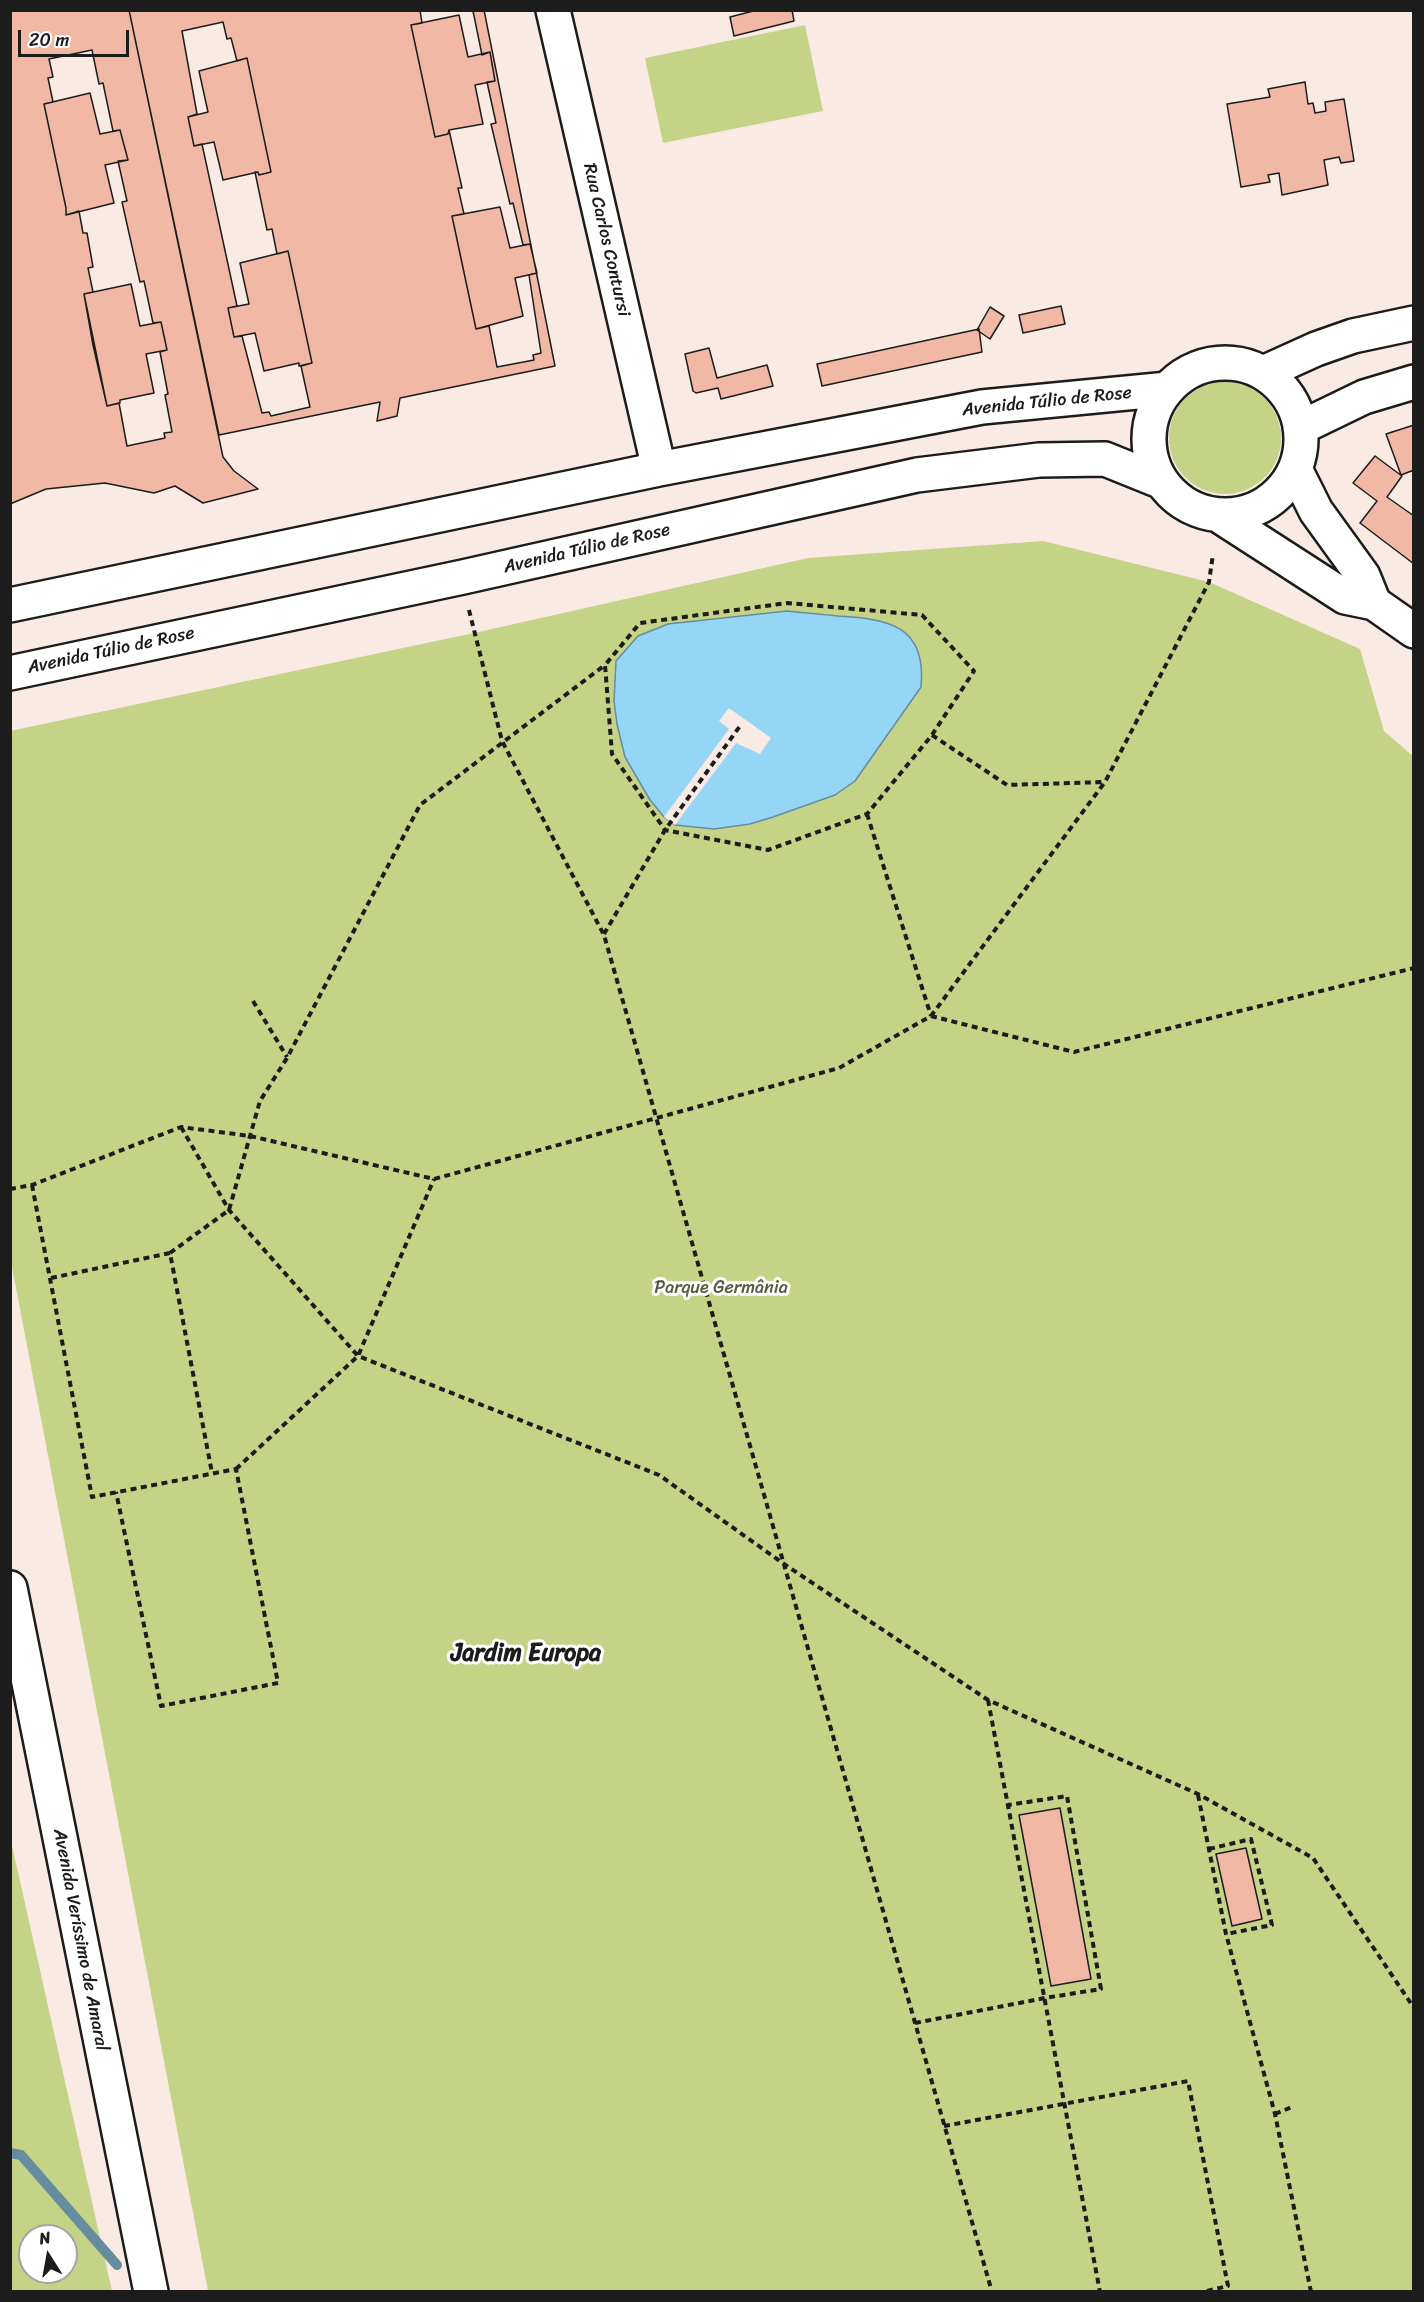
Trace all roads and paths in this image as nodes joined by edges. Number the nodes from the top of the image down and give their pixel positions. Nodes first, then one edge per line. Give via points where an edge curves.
1 (553, 10) edge
2 (1413, 323) edge
3 (1263, 373) junction
4 (1413, 382) edge
5 (1168, 388) junction
6 (1300, 428) junction
7 (659, 469) junction
8 (1295, 469) junction
9 (1162, 482) junction
10 (1218, 515) junction
11 (463, 577) junction
12 (1374, 603) junction
13 (10, 605) edge
14 (1413, 631) edge
15 (605, 665) junction
16 (10, 673) edge
17 (740, 726) dead end
18 (932, 735) junction
19 (502, 741) junction
20 (1105, 782) junction
21 (867, 814) junction
22 (664, 830) junction
23 (604, 935) junction
24 (1413, 968) edge
25 (253, 1001) dead end
26 (932, 1017) junction
27 (287, 1058) junction
28 (658, 1119) junction
29 (181, 1127) junction
30 (250, 1136) junction
31 (434, 1179) junction
32 (32, 1185) junction
33 (10, 1189) edge
34 (229, 1210) junction
35 (170, 1253) junction
36 (51, 1278) junction
37 (358, 1356) junction
38 (236, 1469) junction
39 (212, 1473) junction
40 (116, 1492) junction
41 (784, 1564) junction
42 (10, 1588) edge
43 (988, 1700) junction
44 (1198, 1794) junction
45 (1008, 1805) junction
46 (1209, 1849) junction
47 (1226, 1934) junction
48 (1045, 1998) junction
49 (1412, 2002) edge
50 (1413, 2008) edge
51 (915, 2023) junction
52 (1065, 2104) junction
53 (1292, 2107) dead end
54 (1275, 2114) junction
55 (944, 2126) junction
56 (151, 2292) edge
57 (992, 2292) edge
58 (1100, 2292) edge
59 (1202, 2292) edge
60 (1311, 2292) edge

1 - 7 street, Rua Carlos Contursi
2 - 3 street via 1353,336
3 - 5 street via 1238,364 1212,364 1188,372
3 - 6 street via 1283,389
4 - 6 street via 1364,397
5 - 7 street, Avenida Túlio de Rose via 982,407
5 - 9 street via 1154,411 1148,436 1152,462
6 - 8 street
7 - 13 street, Avenida Túlio de Rose
8 - 10 street via 1282,489 1264,504 1242,513
8 - 12 street via 1316,511 1363,576
9 - 10 street via 1177,498 1197,510
9 - 11 street, Avenida Túlio de Rose via 1105,459 1039,460 917,475
10 - 12 street via 1345,597
10 - 20 path via 1209,582
11 - 16 street, Avenida Túlio de Rose
11 - 19 path
12 - 14 street
15 - 18 path via 640,623 787,603 922,615 974,671
15 - 19 path
15 - 22 path via 612,754
17 - 22 path
18 - 20 path via 1007,785
18 - 21 path
19 - 23 path
19 - 27 path via 420,805
20 - 26 path
21 - 22 path via 768,850
21 - 26 path
22 - 23 path
23 - 28 path
24 - 26 path via 1074,1053
25 - 27 path
26 - 28 path via 839,1068
27 - 30 path via 260,1101
28 - 31 path
28 - 41 path
29 - 30 path
29 - 32 path
29 - 34 path
30 - 31 path
30 - 34 path
31 - 37 path
32 - 33 path
32 - 36 path
34 - 35 path
34 - 37 path
35 - 36 path
35 - 39 path
36 - 40 path via 92,1497
37 - 38 path
37 - 41 path via 658,1475
38 - 39 path
38 - 40 path via 278,1683 196,1700 161,1706
39 - 40 path
41 - 43 path
41 - 51 path
42 - 56 street, Avenida Veríssimo de Amaral
43 - 44 path
43 - 45 path
44 - 46 path
44 - 49 path via 1313,1858
45 - 48 path
45 - 48 path via 1067,1796 1101,1989
46 - 47 path
46 - 47 path via 1251,1839 1272,1925
47 - 54 path
48 - 51 path
48 - 52 path
49 - 50 path
51 - 55 path
52 - 55 path
52 - 58 path
52 - 59 path via 1188,2081 1228,2286
53 - 54 path
54 - 60 path
55 - 57 path

